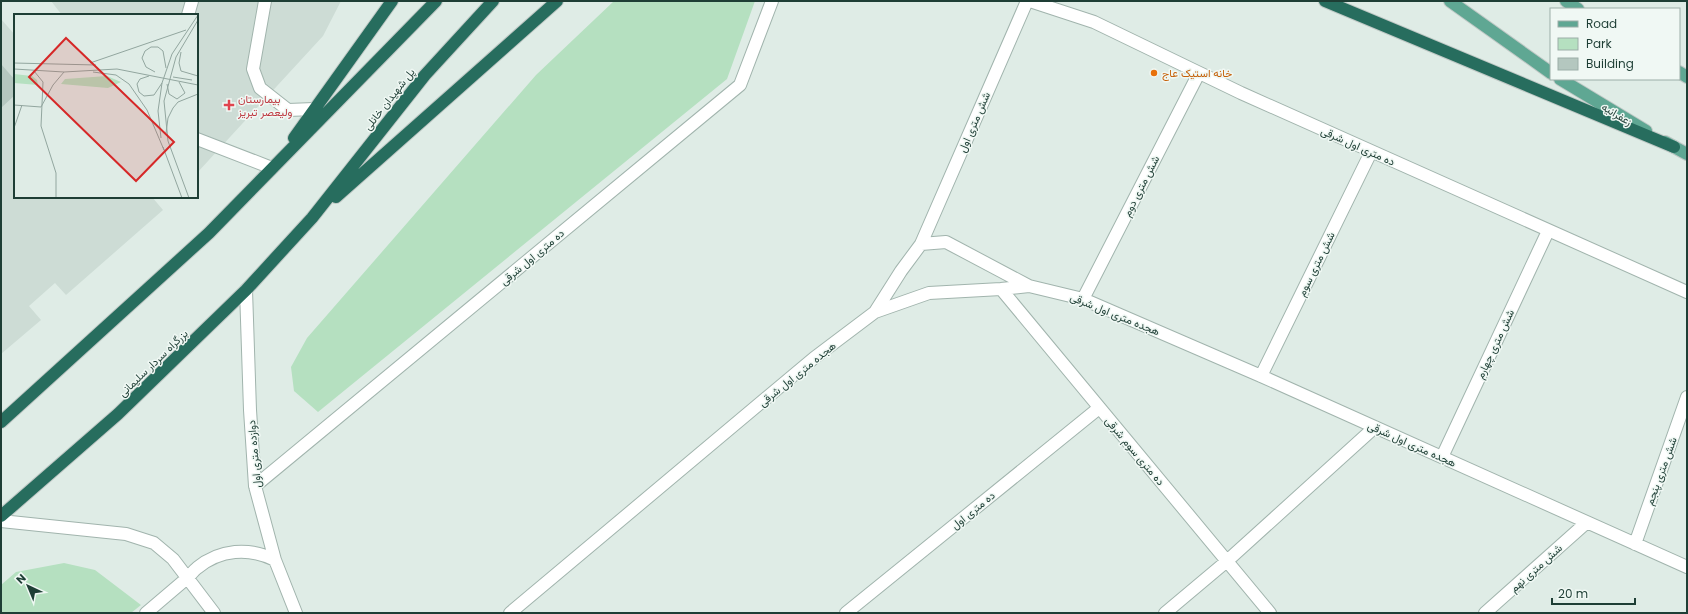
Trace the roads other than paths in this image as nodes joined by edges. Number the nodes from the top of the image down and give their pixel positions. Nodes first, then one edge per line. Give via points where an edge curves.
1 (192, 1) edge
2 (265, 1) edge
3 (392, 1) edge
4 (436, 1) edge
5 (493, 1) edge
6 (557, 1) edge
7 (772, 1) edge
8 (1027, 1) edge
9 (1030, 1) edge
10 (1325, 1) edge
11 (1450, 1) edge
12 (1566, 1) edge
13 (1576, 8) edge
14 (188, 14) edge
15 (1550, 72) edge
16 (1199, 73) junction
17 (1562, 80) edge
18 (314, 109) junction
19 (198, 139) edge
20 (1674, 147) junction
21 (1372, 152) junction
22 (1687, 154) edge
23 (272, 168) junction
24 (312, 218) junction
25 (1548, 231) junction
26 (922, 244) junction
27 (1029, 286) junction
28 (246, 290) junction
29 (1001, 290) junction
30 (1687, 292) edge
31 (1083, 299) junction
32 (874, 312) junction
33 (1261, 376) junction
34 (1687, 397) edge
35 (1099, 408) junction
36 (1, 422) edge
37 (1375, 427) junction
38 (1442, 457) junction
39 (255, 486) junction
40 (1, 516) edge
41 (1, 521) edge
42 (1586, 523) junction
43 (1635, 544) junction
44 (275, 560) junction
45 (1227, 562) junction
46 (1687, 567) edge
47 (188, 577) junction
48 (295, 612) edge
49 (146, 613) edge
50 (214, 613) edge
51 (510, 613) edge
52 (846, 613) edge
53 (1166, 613) edge
54 (1270, 613) edge
55 (1485, 613) edge

1 - 14 street
2 - 18 street via 253,69 260,88 288,110
3 - 18 highway
4 - 23 highway
5 - 24 highway, پل شهیدان خانلی via 425,75
6 - 24 highway
7 - 39 street, ده متری اول شرقی via 740,85
8 - 26 street, شش متری اول
9 - 16 street, ده متری اول شرقی via 1094,22
10 - 20 highway
11 - 15 main road
12 - 13 main road
16 - 21 street, ده متری اول شرقی
16 - 31 street, شش متری دوم
17 - 20 main road, زعفرانیه
18 - 23 highway
19 - 23 street
20 - 22 main road, زعفرانیه
21 - 25 street, ده متری اول شرقی
21 - 33 street, شش متری سوم
23 - 36 highway via 209,233
24 - 28 highway, بزرگراه سردار سلیمانی
25 - 30 street, ده متری اول شرقی
25 - 38 street, شش متری چهارم
26 - 27 street via 946,242
26 - 32 street, شش متری اول
27 - 29 street, هجده متری اول شرقی
27 - 31 street, هجده متری اول شرقی
28 - 39 street, دوازده متری اول
28 - 40 highway, بزرگراه سردار سلیمانی via 118,414
29 - 32 street, هجده متری اول شرقی via 929,292
29 - 35 street, ده متری سوم شرقی
31 - 33 street, هجده متری اول شرقی
32 - 51 street, هجده متری اول شرقی via 814,358
33 - 37 street, هجده متری اول شرقی
34 - 43 street, شش متری پنجم
35 - 45 street, ده متری سوم شرقی
35 - 52 street, ده متری اول
37 - 38 street, هجده متری اول شرقی
37 - 45 street
38 - 42 street, هجده متری اول شرقی
39 - 44 street, دوازده متری اول
41 - 47 street via 126,534 154,543 173,559
42 - 43 street, هجده متری اول شرقی
42 - 55 street, شش متری نهم
43 - 46 street, هجده متری اول شرقی
44 - 47 street via 266,555 245,551 224,553 204,562
44 - 48 street, دوازده متری اول
45 - 53 street
45 - 54 street, ده متری سوم شرقی
47 - 49 street
47 - 50 street

